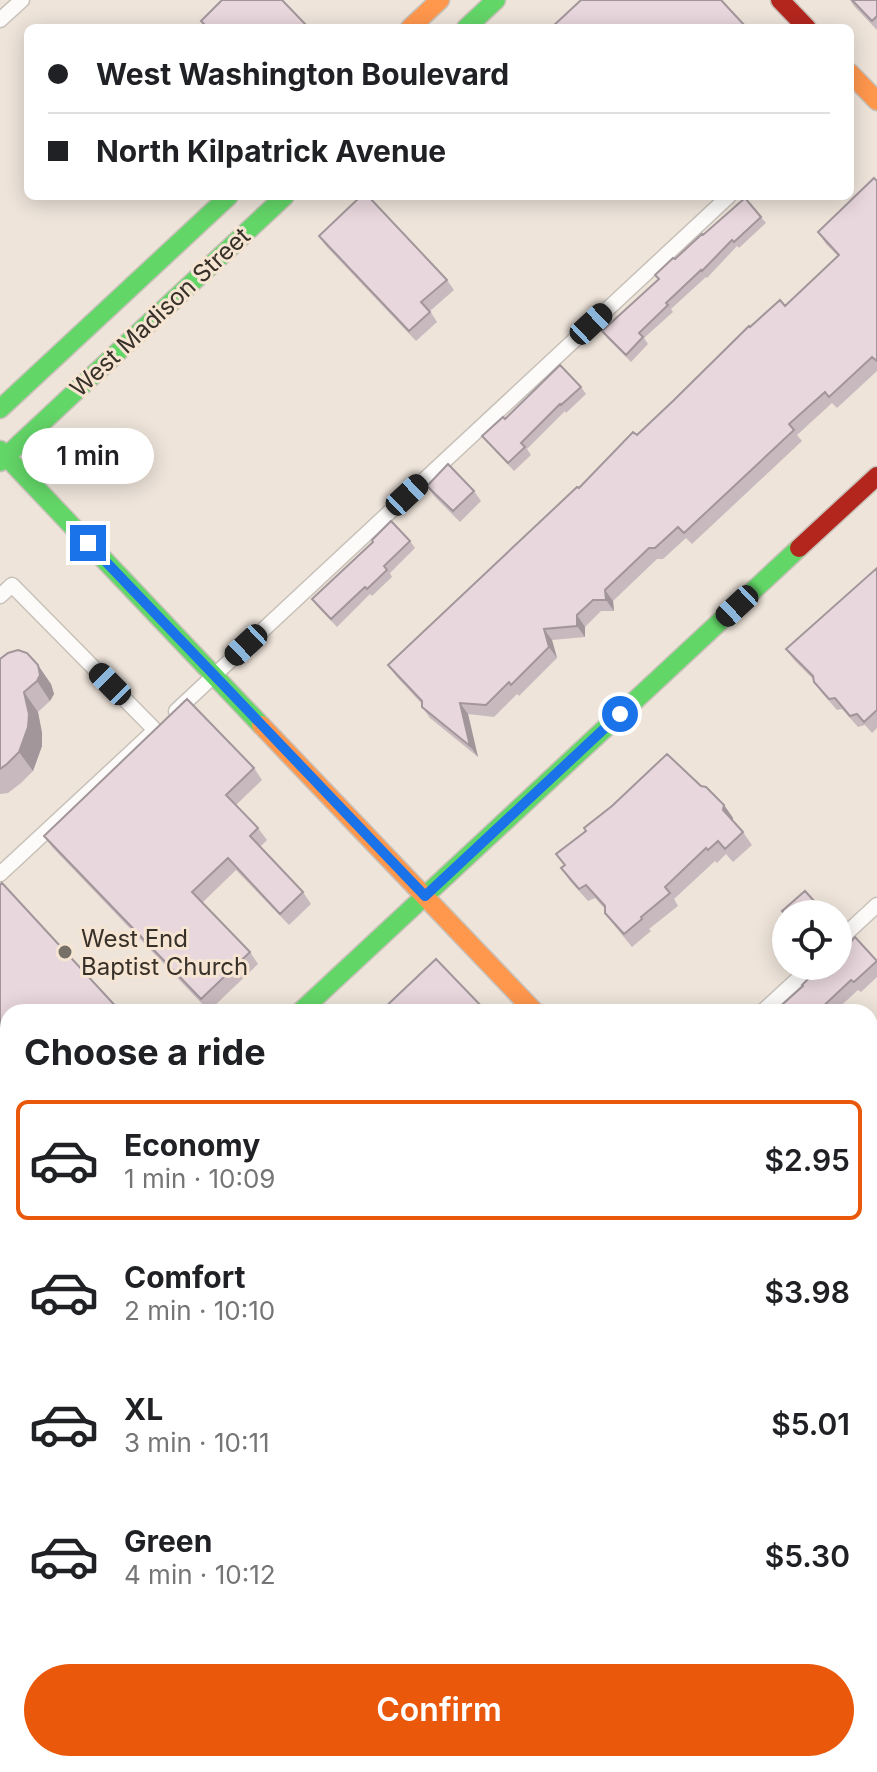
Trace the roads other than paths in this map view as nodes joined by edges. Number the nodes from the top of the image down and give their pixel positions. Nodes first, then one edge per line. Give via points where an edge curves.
1 (22, 0) edge
2 (440, 0) edge
3 (496, 0) edge
4 (780, 0) edge
5 (803, 19) edge
6 (0, 20) edge
7 (414, 24) edge
8 (470, 24) edge
9 (855, 76) edge
10 (877, 101) edge
11 (225, 200) edge
12 (281, 200) edge
13 (725, 200) edge
14 (0, 409) edge
15 (2, 456) edge
16 (877, 476) edge
17 (0, 596) edge
18 (214, 675) junction
19 (155, 730) junction
20 (0, 874) edge
21 (425, 896) junction
22 (877, 905) edge
23 (852, 928) edge
24 (797, 980) edge
25 (309, 1004) edge
26 (527, 1004) edge
27 (771, 1004) edge

1 - 6 lane
2 - 7 street
3 - 8 street
4 - 5 street
9 - 10 street
11 - 14 street, West Madison Street
12 - 15 street, West Madison Street
13 - 18 lane
15 - 18 street
16 - 21 street
17 - 19 lane via 12,585
18 - 19 lane
18 - 21 street
19 - 20 lane
21 - 25 street
21 - 26 street
22 - 23 lane
24 - 27 lane

